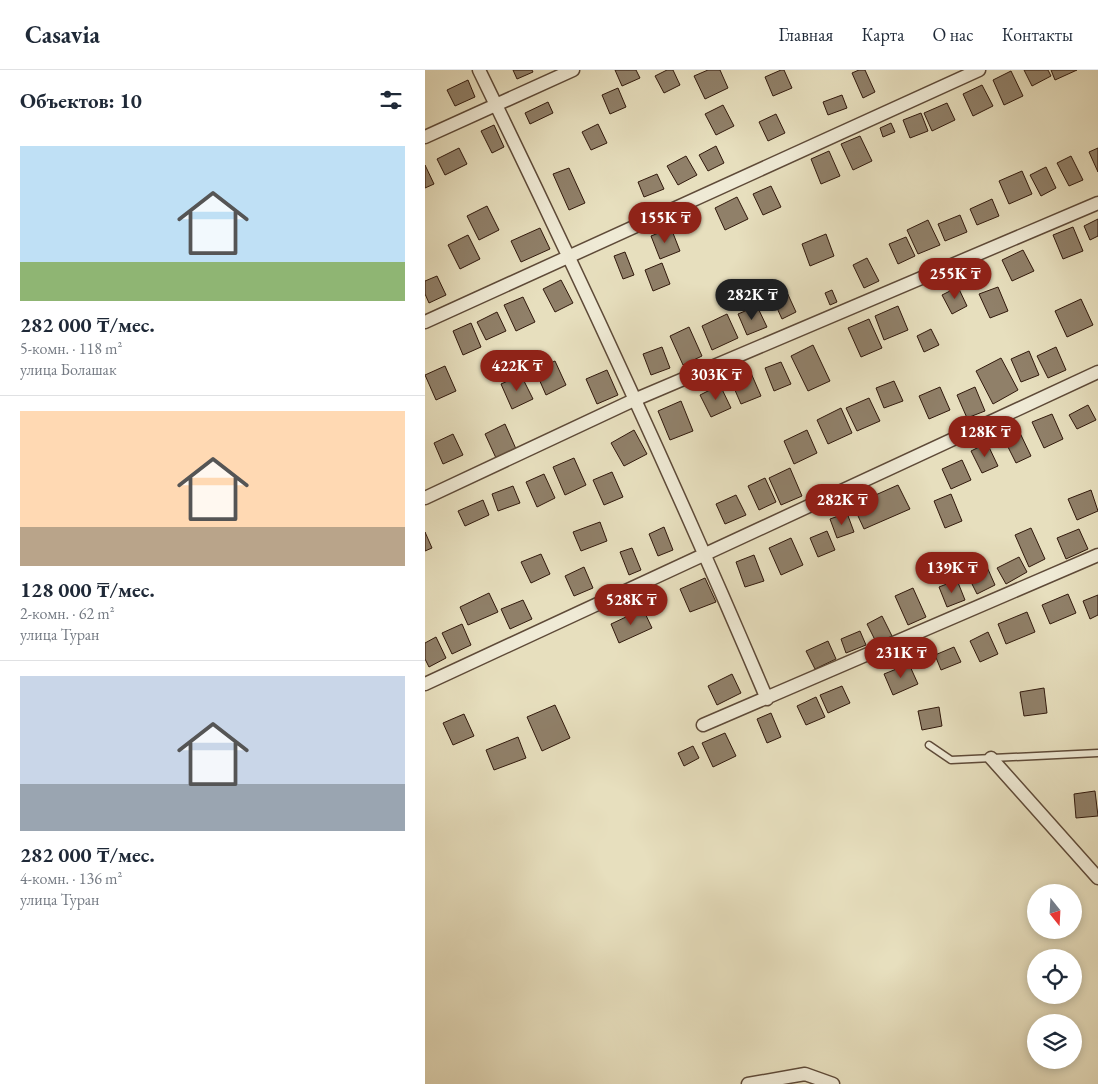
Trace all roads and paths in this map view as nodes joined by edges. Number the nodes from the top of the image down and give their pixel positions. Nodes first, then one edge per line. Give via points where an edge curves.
1 (479, 70) edge
2 (573, 70) edge
3 (979, 70) edge
4 (496, 105) junction
5 (425, 137) edge
6 (1098, 202) edge
7 (569, 256) junction
8 (425, 322) edge
9 (1098, 372) edge
10 (634, 400) junction
11 (425, 498) edge
12 (705, 554) junction
13 (1098, 555) edge
14 (425, 684) edge
15 (767, 699) junction
16 (703, 725) dead end
17 (929, 745) dead end
18 (1098, 753) edge
19 (991, 758) junction
20 (1098, 878) edge
21 (747, 1084) edge
22 (833, 1084) edge

1 - 4 street
2 - 4 street
3 - 7 street
4 - 5 street
4 - 7 street
6 - 10 street
7 - 8 street
7 - 10 street
9 - 12 street
10 - 11 street
10 - 12 street
12 - 14 street
12 - 15 street
13 - 15 street
15 - 16 street
17 - 19 lane via 951,760
18 - 19 lane
19 - 20 street
21 - 22 street via 805,1074

